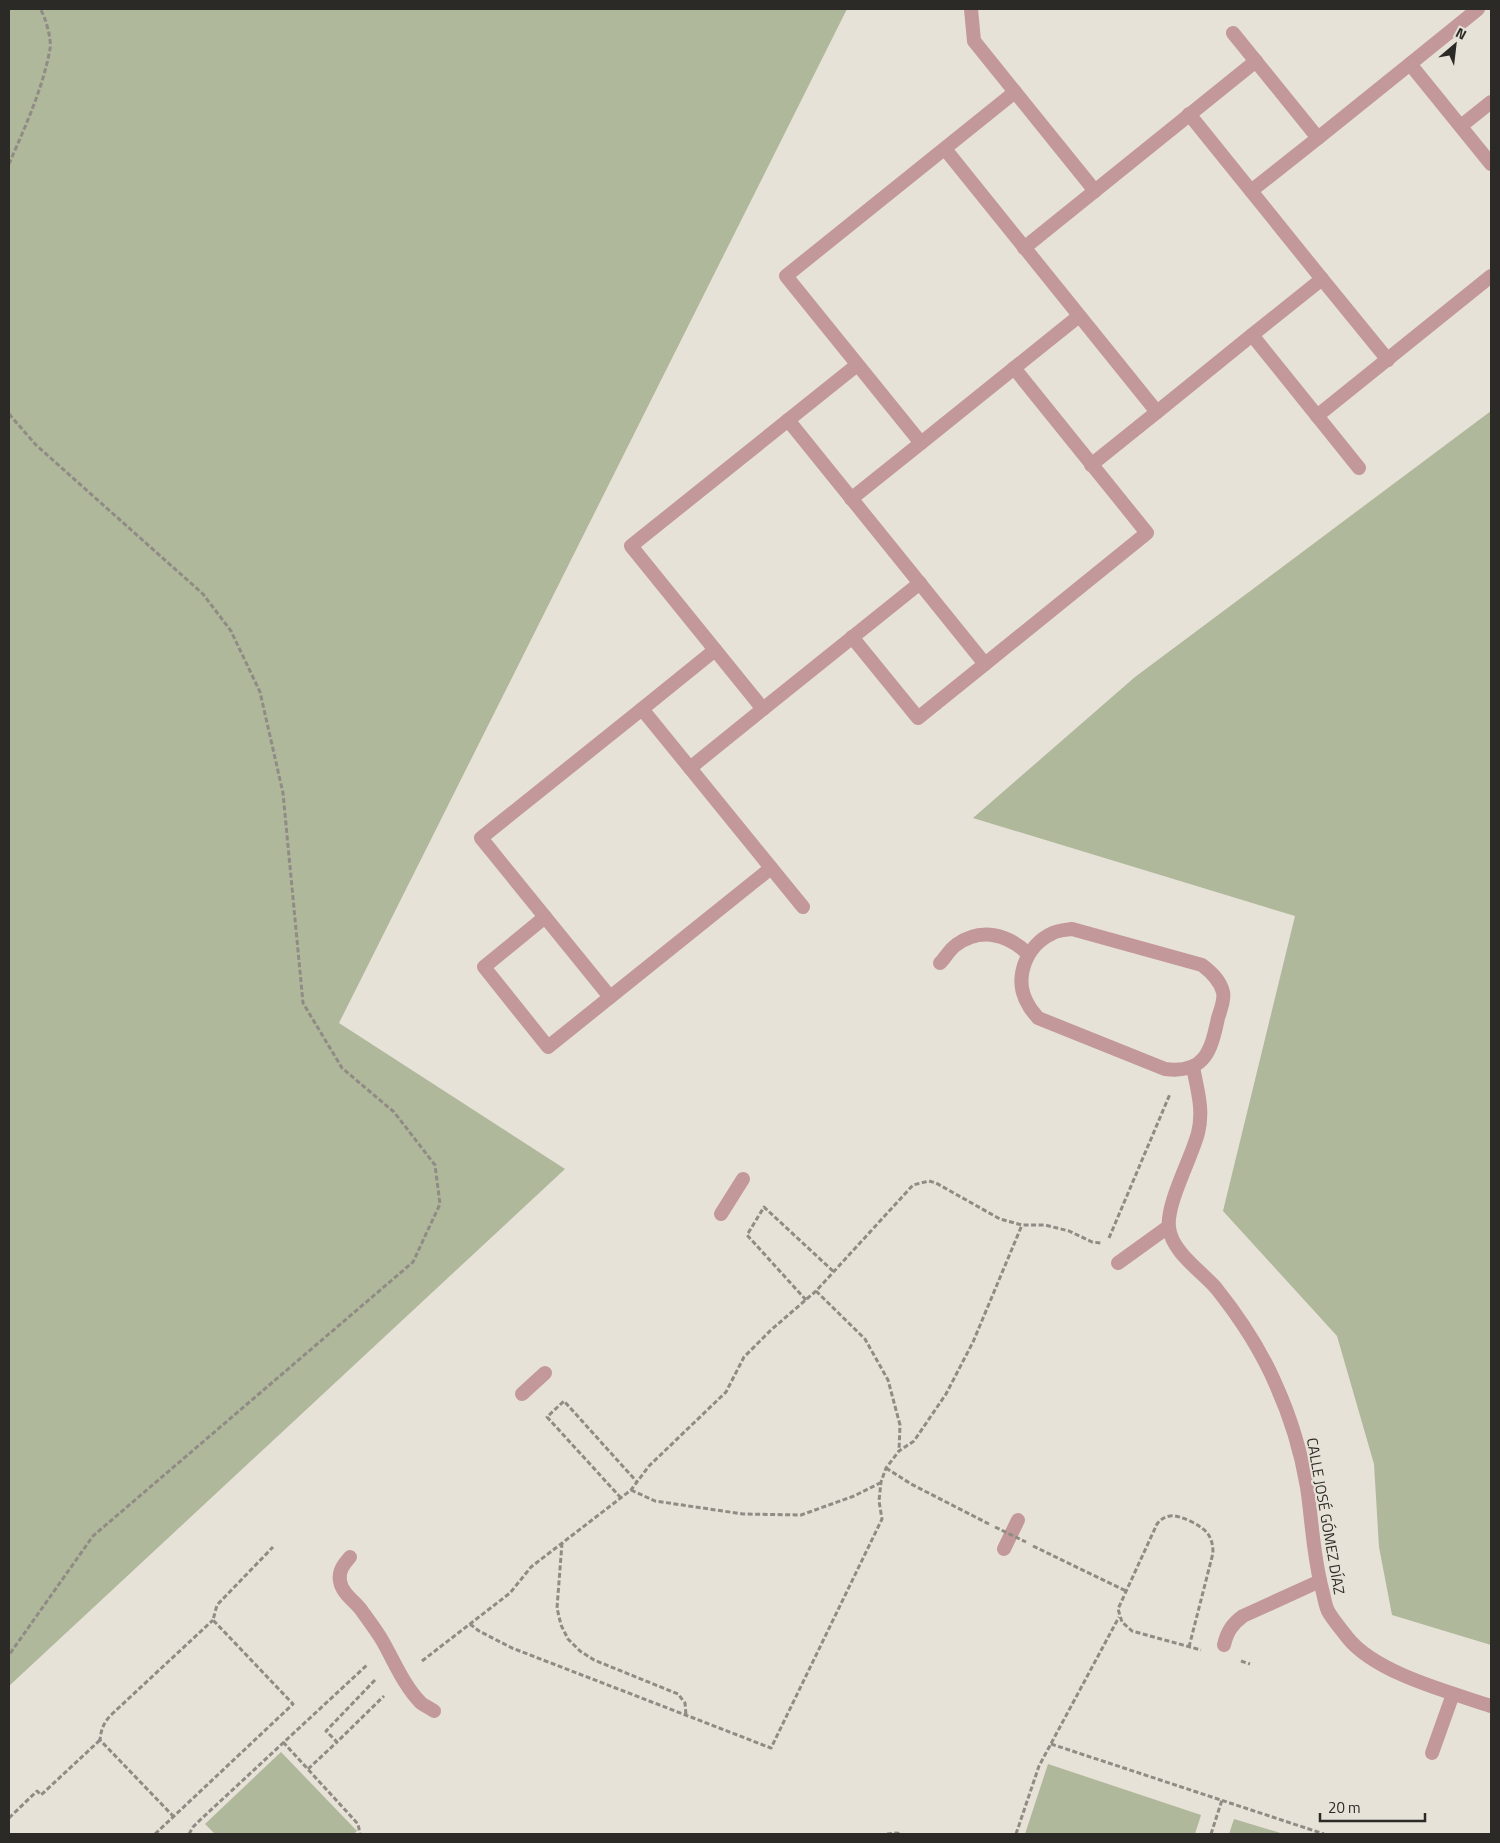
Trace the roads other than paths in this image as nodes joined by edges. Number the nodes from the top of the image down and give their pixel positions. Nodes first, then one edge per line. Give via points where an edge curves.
1 (971, 9) edge
2 (1478, 9) edge
3 (1233, 33) dead end
4 (1256, 61) junction
5 (1410, 64) junction
6 (1015, 92) junction
7 (1491, 102) edge
8 (1189, 114) junction
9 (1461, 126) junction
10 (1318, 138) junction
11 (944, 149) junction
12 (1491, 164) edge
13 (1095, 191) junction
14 (1251, 191) junction
15 (1024, 248) junction
16 (1491, 276) edge
17 (1322, 279) junction
18 (1079, 316) junction
19 (1252, 336) junction
20 (1388, 360) junction
21 (858, 365) junction
22 (1014, 368) junction
23 (1157, 412) junction
24 (1317, 416) junction
25 (788, 420) junction
26 (921, 443) junction
27 (1092, 465) junction
28 (1359, 468) dead end
29 (851, 499) junction
30 (920, 583) junction
31 (852, 637) junction
32 (715, 650) junction
33 (985, 664) junction
34 (642, 709) junction
35 (763, 709) junction
36 (690, 768) junction
37 (771, 868) junction
38 (803, 907) dead end
39 (545, 917) junction
40 (1028, 954) junction
41 (940, 963) dead end
42 (610, 997) junction
43 (1186, 1069) junction
44 (743, 1179) dead end
45 (721, 1214) dead end
46 (1168, 1227) junction
47 (1118, 1263) dead end
48 (545, 1373) dead end
49 (522, 1394) dead end
50 (1018, 1520) dead end
51 (1004, 1549) dead end
52 (350, 1557) dead end
53 (1320, 1581) junction
54 (1224, 1645) dead end
55 (1453, 1694) junction
56 (1491, 1706) edge
57 (434, 1711) dead end
58 (1432, 1752) dead end

1 - 6 street via 974,41
2 - 5 street
3 - 4 street
4 - 8 street
4 - 10 street
5 - 9 street
5 - 10 street
6 - 11 street
6 - 13 street
7 - 9 street
8 - 13 street
8 - 14 street
9 - 12 street
10 - 14 street
11 - 15 street
11 - 21 street via 786,276
13 - 15 street
14 - 17 street
15 - 18 street
16 - 20 street
17 - 19 street
17 - 20 street
18 - 22 street
18 - 23 street
19 - 23 street
19 - 24 street
20 - 24 street
21 - 25 street
21 - 26 street
22 - 26 street
22 - 27 street
23 - 27 street
24 - 28 street
25 - 29 street
25 - 32 street via 631,546
26 - 29 street
27 - 33 street via 1147,533
29 - 30 street
30 - 31 street
30 - 33 street
31 - 33 street via 918,718
31 - 35 street
32 - 34 street
32 - 35 street
34 - 36 street
34 - 39 street via 481,838
35 - 36 street
36 - 37 street
37 - 38 street
37 - 42 street
39 - 42 street
39 - 42 street via 484,967 548,1046
40 - 41 street via 1003,936 988,934 955,945
40 - 43 street via 1022,970 1022,988 1028,1005 1038,1018 1165,1069
40 - 43 street via 1039,941 1055,932 1072,928 1202,965 1219,982 1224,994 1212,1047 1201,1061
43 - 46 street via 1201,1107 1198,1132 1170,1210
44 - 45 street
46 - 47 street
46 - 53 street, CALLE JOSÉ GÓMEZ DÍAZ via 1177,1247 1215,1287 1251,1336 1276,1385 1298,1443
48 - 49 street
50 - 51 street
52 - 57 street via 340,1572 342,1590 355,1601 403,1679 422,1703
53 - 54 street via 1243,1616 1233,1623
53 - 55 street, CALLE JOSÉ GÓMEZ DÍAZ via 1328,1610 1348,1639 1370,1658 1393,1671
55 - 56 street, CALLE JOSÉ GÓMEZ DÍAZ
55 - 58 street

